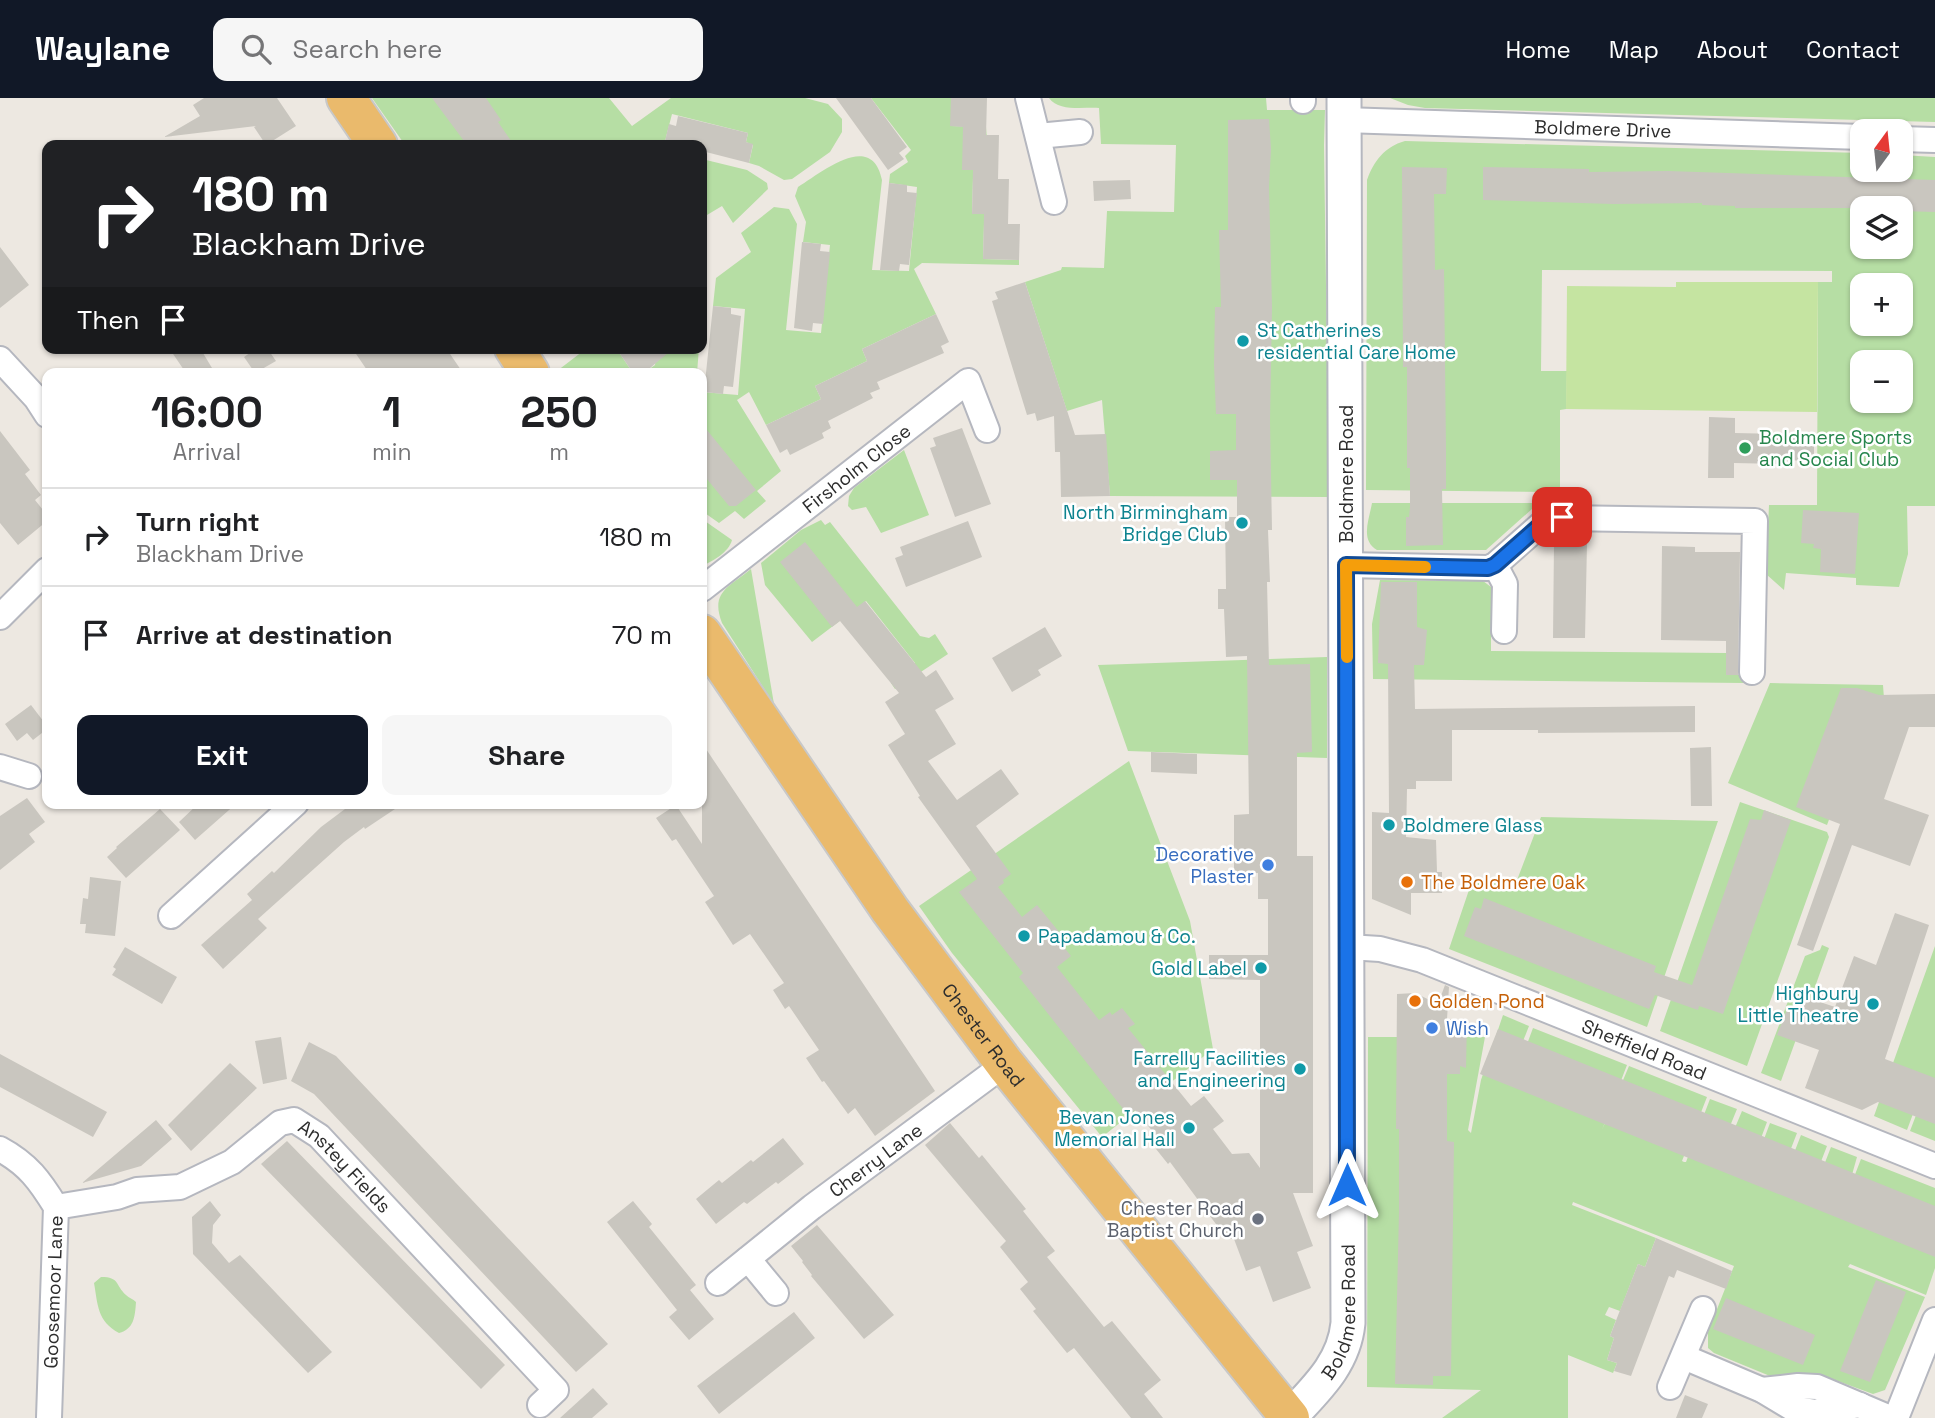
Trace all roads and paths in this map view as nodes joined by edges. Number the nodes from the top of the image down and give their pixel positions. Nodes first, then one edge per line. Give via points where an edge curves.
1 (346, 98) edge
2 (1028, 98) edge
3 (1344, 109) edge
4 (1080, 132) dead end
5 (1038, 136) junction
6 (1850, 136) edge
7 (1913, 139) edge
8 (374, 140) edge
9 (1935, 140) edge
10 (1054, 202) dead end
11 (3, 367) edge
12 (42, 410) edge
13 (988, 430) dead end
14 (1346, 565) junction
15 (1495, 565) junction
16 (42, 575) edge
17 (707, 585) edge
18 (0, 617) edge
19 (1504, 631) dead end
20 (707, 641) edge
21 (1752, 673) dead end
22 (0, 767) edge
23 (29, 776) dead end
24 (289, 809) edge
25 (171, 916) dead end
26 (1348, 947) junction
27 (1005, 1064) junction
28 (0, 1149) edge
29 (1935, 1166) edge
30 (56, 1207) junction
31 (748, 1259) junction
32 (718, 1283) dead end
33 (776, 1293) dead end
34 (1703, 1309) dead end
35 (1935, 1320) edge
36 (1684, 1357) junction
37 (1670, 1387) dead end
38 (540, 1405) dead end
39 (48, 1418) edge
40 (1290, 1418) edge
41 (1890, 1418) edge
42 (1896, 1418) edge

1 - 8 highway
2 - 5 street
3 - 6 street, Boldmere Drive
3 - 14 main road, Boldmere Road
4 - 5 street
5 - 10 street
7 - 9 street
11 - 12 street
13 - 17 street, Firsholm Close via 968,381
14 - 15 street
14 - 26 main road, Boldmere Road
15 - 19 street via 1505,584
15 - 21 street via 1546,520 1562,517 1755,521
16 - 18 street
20 - 27 highway, Chester Road via 890,910
22 - 23 street
24 - 25 street
26 - 29 street, Sheffield Road via 1380,949 1422,960
26 - 40 main road, Boldmere Road via 1346,1341 1335,1365
27 - 31 street, Cherry Lane
27 - 40 highway, Chester Road
28 - 30 street, Goosemoor Lane via 17,1158 40,1181
30 - 38 street, Anstey Fields via 137,1190 180,1187 232,1162 280,1124 294,1120 319,1136 555,1390
30 - 39 street, Goosemoor Lane
31 - 32 street, Cherry Lane
31 - 33 street
34 - 36 street
35 - 42 street
36 - 37 street
36 - 41 street via 1762,1390 1817,1387

